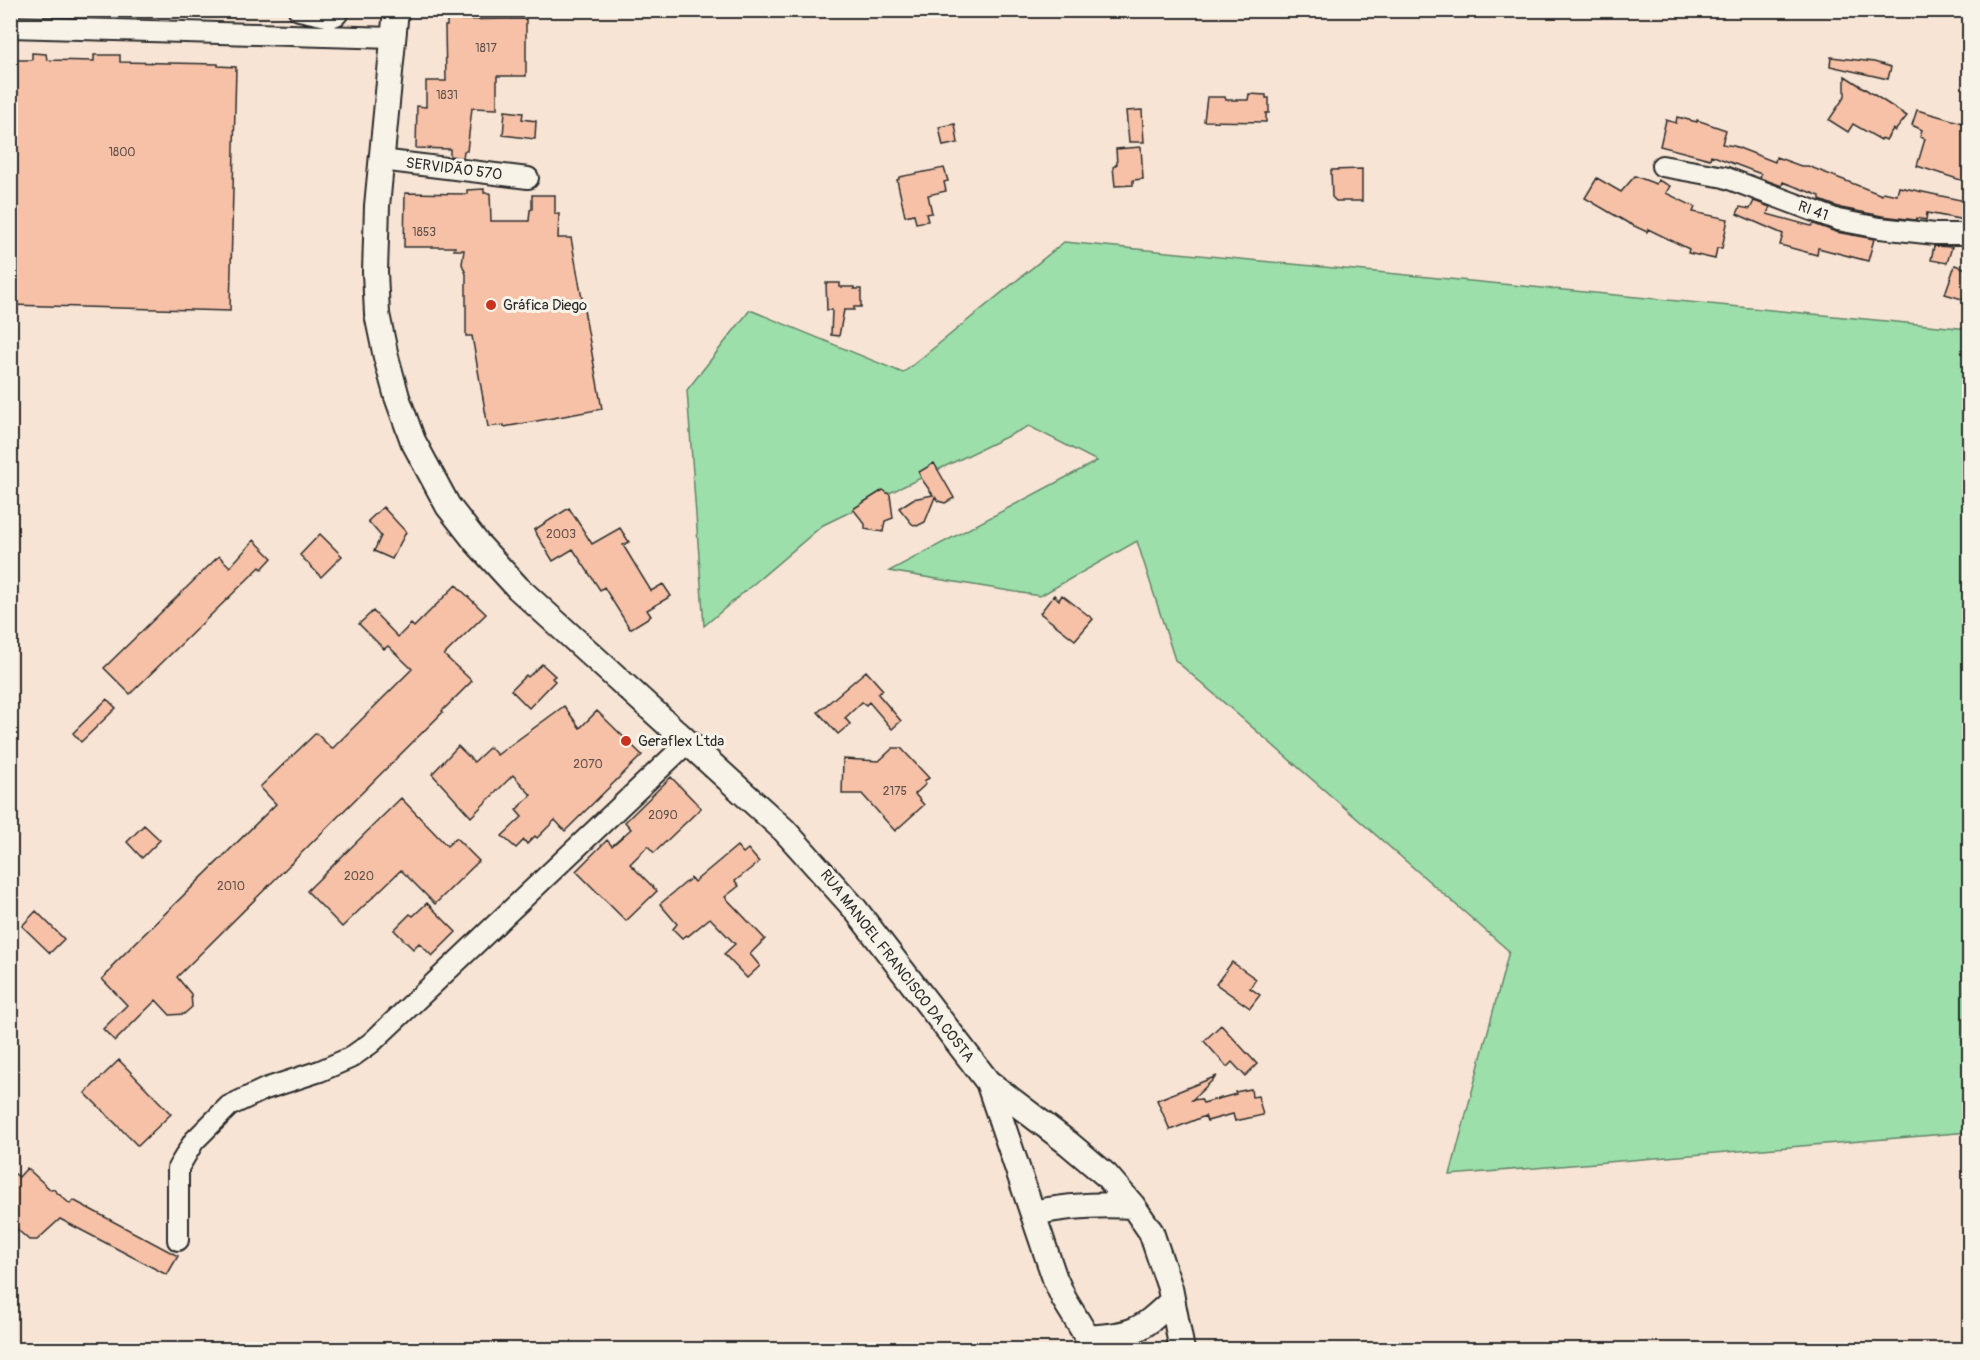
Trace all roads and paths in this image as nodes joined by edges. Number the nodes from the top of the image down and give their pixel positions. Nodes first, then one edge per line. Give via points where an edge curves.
1 (299, 10) edge
2 (396, 10) edge
3 (330, 13) edge
4 (10, 27) edge
5 (320, 36) junction
6 (393, 38) junction
7 (381, 160) junction
8 (1662, 166) dead end
9 (528, 178) dead end
10 (1970, 234) edge
11 (688, 742) junction
12 (988, 1082) junction
13 (1133, 1206) junction
14 (1033, 1213) junction
15 (178, 1240) dead end
16 (1172, 1301) junction
17 (1091, 1344) edge
18 (1182, 1350) edge

1 - 3 street
2 - 6 main road, RUA MANOEL FRANCISCO DA COSTA
3 - 5 street
4 - 5 street
5 - 6 street
6 - 7 main road, RUA MANOEL FRANCISCO DA COSTA
7 - 9 street, SERVIDÃO 570
7 - 11 main road, RUA MANOEL FRANCISCO DA COSTA via 375,240 377,314 397,397 428,471 448,506 518,588
8 - 10 street, RI 41 via 1724,177 1838,220 1935,234
11 - 12 main road, RUA MANOEL FRANCISCO DA COSTA via 784,830 831,880
11 - 15 street via 371,1043 350,1058 229,1106 194,1141 178,1168
12 - 13 main road, RUA MANOEL FRANCISCO DA COSTA via 1106,1175
12 - 14 main road, RUA MANOEL FRANCISCO DA COSTA
13 - 14 main road via 1089,1205
13 - 16 main road, RUA MANOEL FRANCISCO DA COSTA via 1151,1232
14 - 17 main road, RUA MANOEL FRANCISCO DA COSTA via 1054,1279
16 - 17 main road via 1138,1329
16 - 18 main road, RUA MANOEL FRANCISCO DA COSTA

